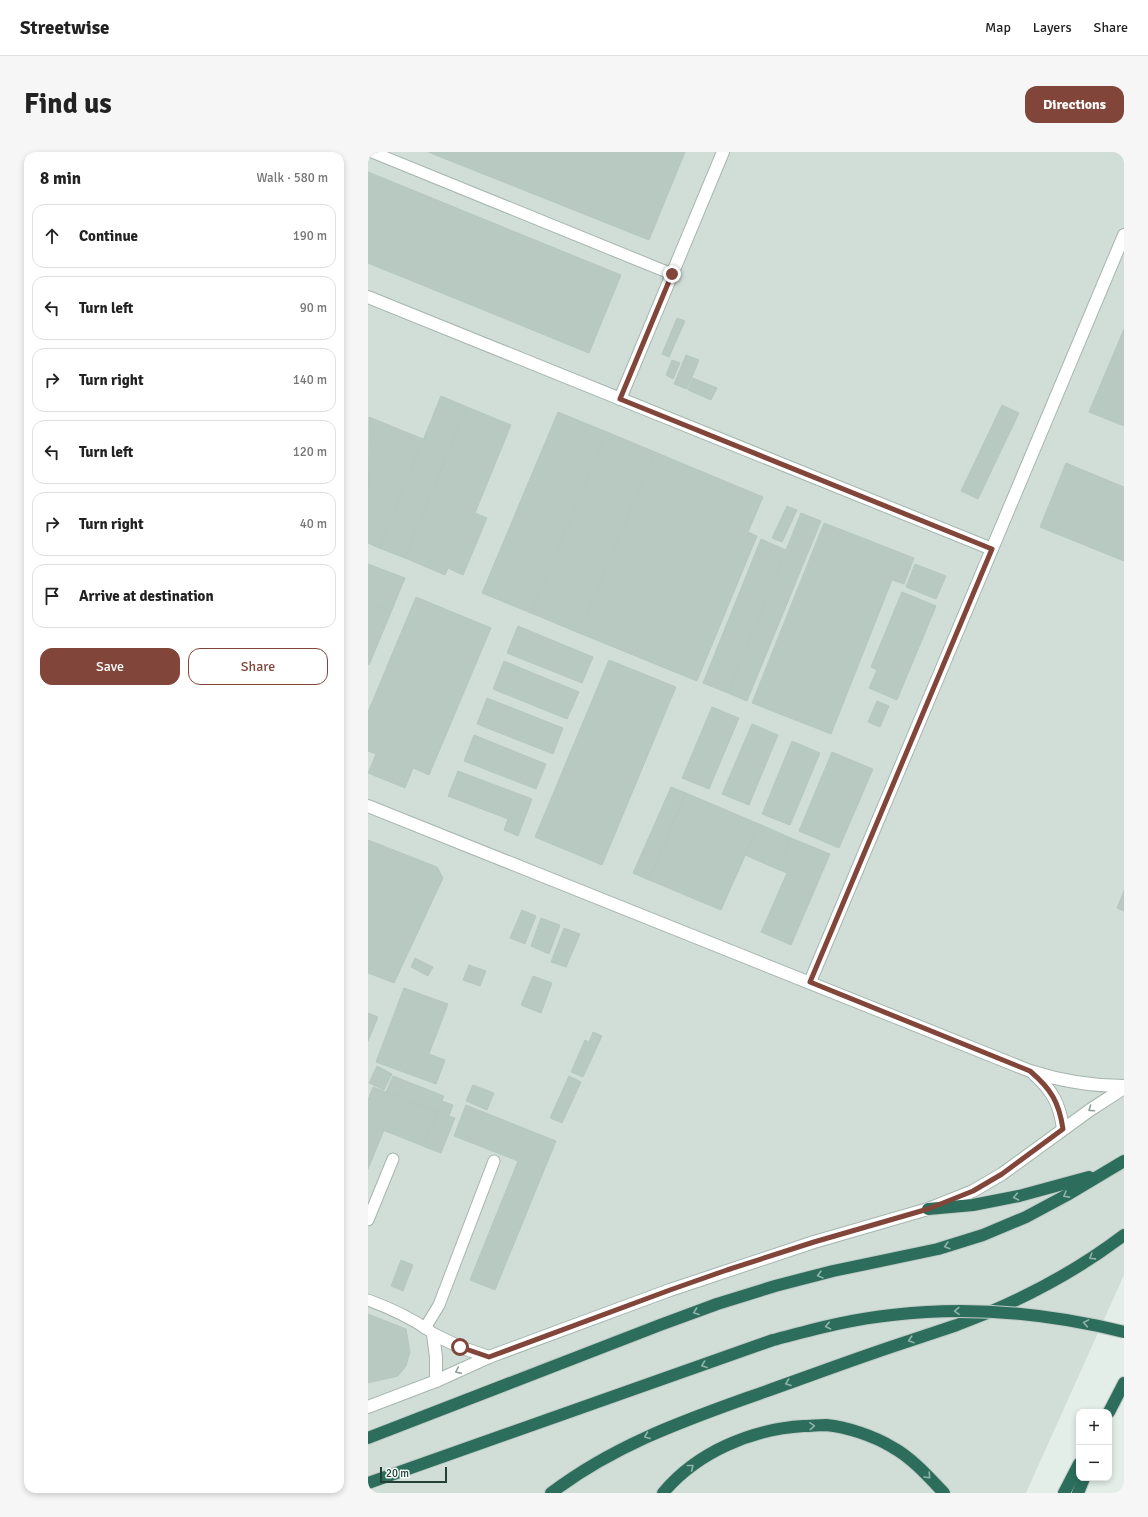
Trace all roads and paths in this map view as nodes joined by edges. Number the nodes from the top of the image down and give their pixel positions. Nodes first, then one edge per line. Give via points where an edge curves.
1 (372, 152) edge
2 (723, 152) edge
3 (1124, 235) edge
4 (672, 274) junction
5 (368, 297) edge
6 (620, 399) junction
7 (992, 549) junction
8 (368, 806) edge
9 (810, 982) junction
10 (1030, 1071) junction
11 (1124, 1087) edge
12 (1063, 1129) junction
13 (393, 1159) dead end
14 (494, 1161) dead end
15 (1124, 1161) edge
16 (1107, 1172) junction
17 (928, 1209) junction
18 (368, 1220) edge
19 (1124, 1235) edge
20 (368, 1300) edge
21 (429, 1331) junction
22 (1124, 1332) edge
23 (489, 1357) junction
24 (436, 1381) junction
25 (1124, 1383) edge
26 (368, 1407) edge
27 (1111, 1407) edge
28 (368, 1438) edge
29 (1076, 1470) edge
30 (1083, 1481) edge
31 (368, 1483) edge
32 (551, 1493) edge
33 (663, 1493) edge
34 (944, 1493) edge
35 (1064, 1493) edge
36 (1078, 1493) edge

1 - 4 lane
2 - 4 street
3 - 7 street
4 - 6 street
5 - 6 street
6 - 7 street
7 - 9 street
8 - 9 street
9 - 10 street
10 - 11 street via 1078,1084
10 - 12 street via 1044,1082 1054,1096 1061,1112
11 -> 12 street
12 - 17 street via 1002,1174 973,1191
13 - 18 lane
14 - 21 lane
15 - 16 highway
16 -> 17 highway via 1019,1196
16 -> 28 highway via 1026,1217 983,1235 938,1249 775,1286 717,1304
17 - 23 street via 727,1270
19 -> 32 highway via 1060,1277 1010,1303 957,1325 683,1421 602,1460
20 - 21 lane via 395,1311
21 - 23 street via 460,1347
21 - 24 street via 436,1357
22 -> 31 highway, bridge via 1053,1317 972,1311 898,1314 851,1321 766,1342
23 -> 24 street
24 - 26 street
25 - 27 highway
29 - 35 highway
30 - 36 highway
33 -> 34 highway via 671,1483 704,1457 742,1438 783,1427 826,1425 860,1432 892,1447 920,1467

